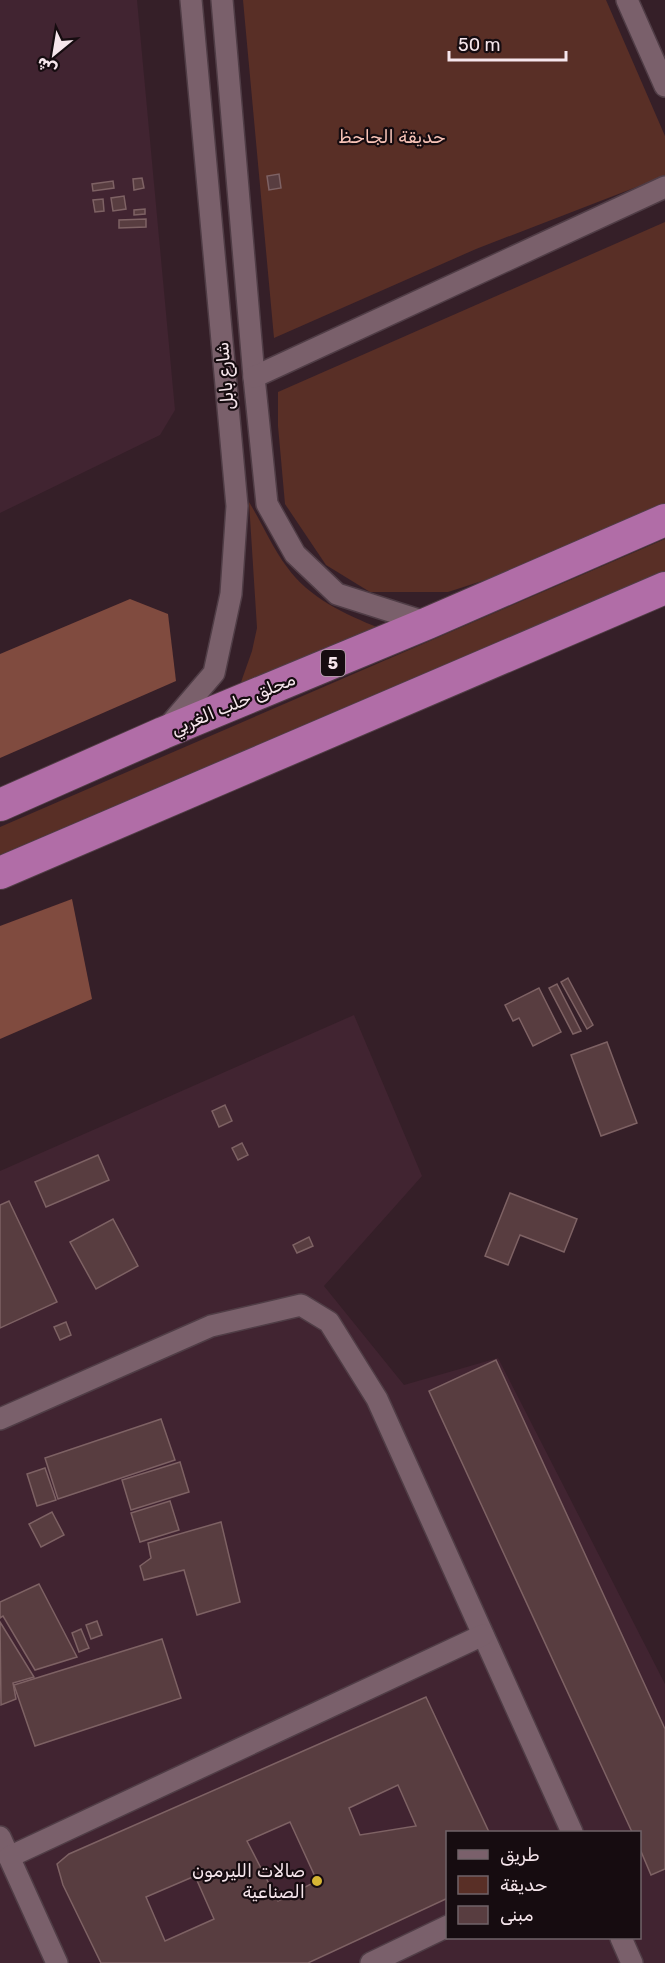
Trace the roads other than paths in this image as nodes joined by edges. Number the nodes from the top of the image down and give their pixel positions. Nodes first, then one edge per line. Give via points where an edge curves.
1 (191, 0) edge
2 (222, 0) edge
3 (627, 0) edge
4 (665, 86) edge
5 (665, 187) edge
6 (254, 376) junction
7 (265, 487) junction
8 (236, 489) junction
9 (665, 520) edge
10 (665, 588) edge
11 (428, 623) junction
12 (163, 733) junction
13 (0, 805) edge
14 (0, 873) edge
15 (0, 1419) edge
16 (483, 1635) junction
17 (571, 1831) edge
18 (0, 1836) edge
19 (9, 1857) junction
20 (446, 1926) edge
21 (621, 1939) edge
22 (57, 1963) edge
23 (371, 1963) edge
24 (632, 1963) edge

1 - 8 street, شارع بابل
2 - 6 street
3 - 4 street
5 - 6 street
6 - 7 street
7 - 8 street
7 - 11 street via 267,504 295,554 337,594
8 - 12 street, شارع بابل via 231,594 214,673
9 - 11 highway, محلق حلب الغربي / 5
10 - 14 highway
11 - 12 highway, محلق حلب الغربي / 5
12 - 13 highway, محلق حلب الغربي / 5
15 - 16 street via 211,1326 301,1305 330,1322 377,1399
16 - 17 street
16 - 19 street
18 - 19 street
19 - 22 street
20 - 23 street
21 - 24 street

